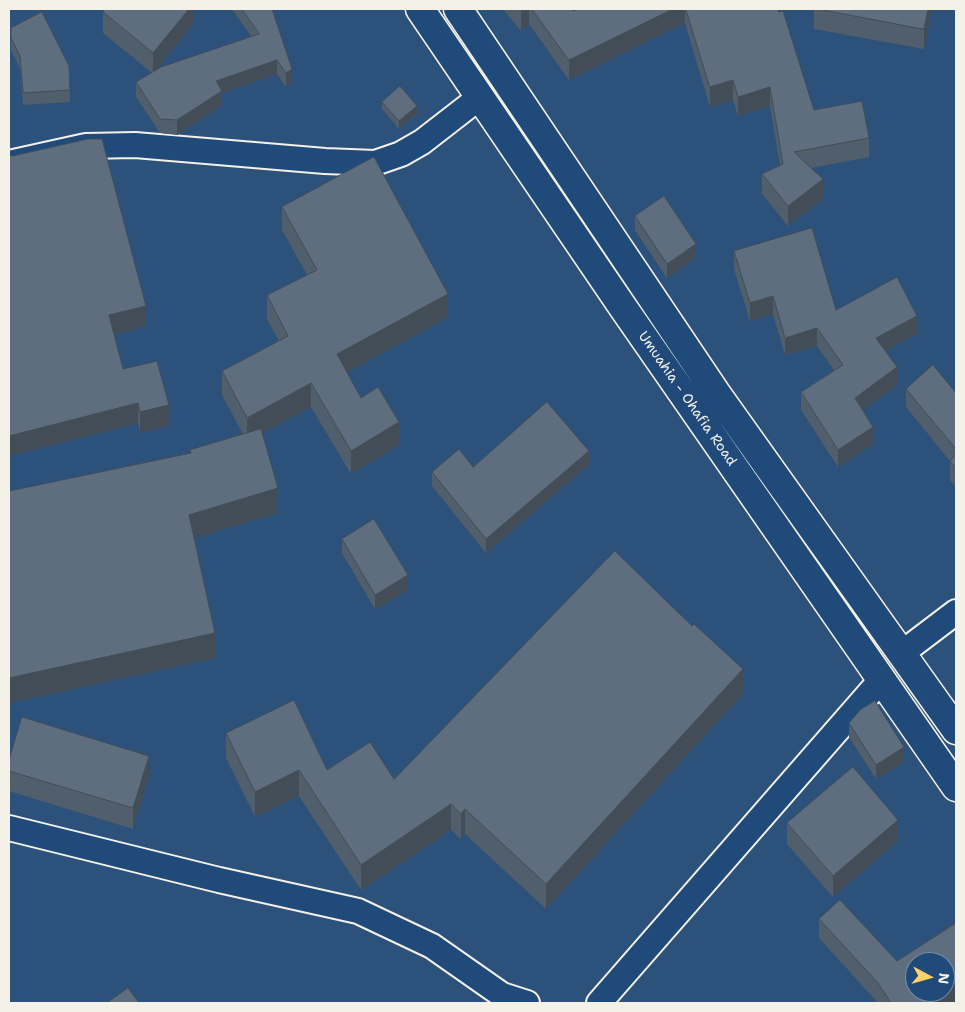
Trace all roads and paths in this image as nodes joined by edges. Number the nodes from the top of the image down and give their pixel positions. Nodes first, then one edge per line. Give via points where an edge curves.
1 (420, 9) edge
2 (458, 9) edge
3 (480, 97) junction
4 (9, 163) edge
5 (846, 574) junction
6 (823, 592) junction
7 (956, 612) edge
8 (902, 653) junction
9 (881, 680) junction
10 (956, 730) edge
11 (956, 787) edge
12 (9, 828) edge
13 (527, 1003) edge
14 (593, 1003) edge

1 - 3 main road, Umuahia - Ohafia Road
2 - 5 main road, Umuahia - Ohafia Road via 716,392
3 - 4 street via 422,142 376,163 135,145 86,146
3 - 6 main road, Umuahia - Ohafia Road
5 - 6 main road
5 - 8 main road, Umuahia - Ohafia Road
6 - 9 main road, Umuahia - Ohafia Road
7 - 8 street
8 - 10 main road, Umuahia - Ohafia Road
9 - 11 main road, Umuahia - Ohafia Road
9 - 14 street
12 - 13 street via 358,911 432,946 502,995

